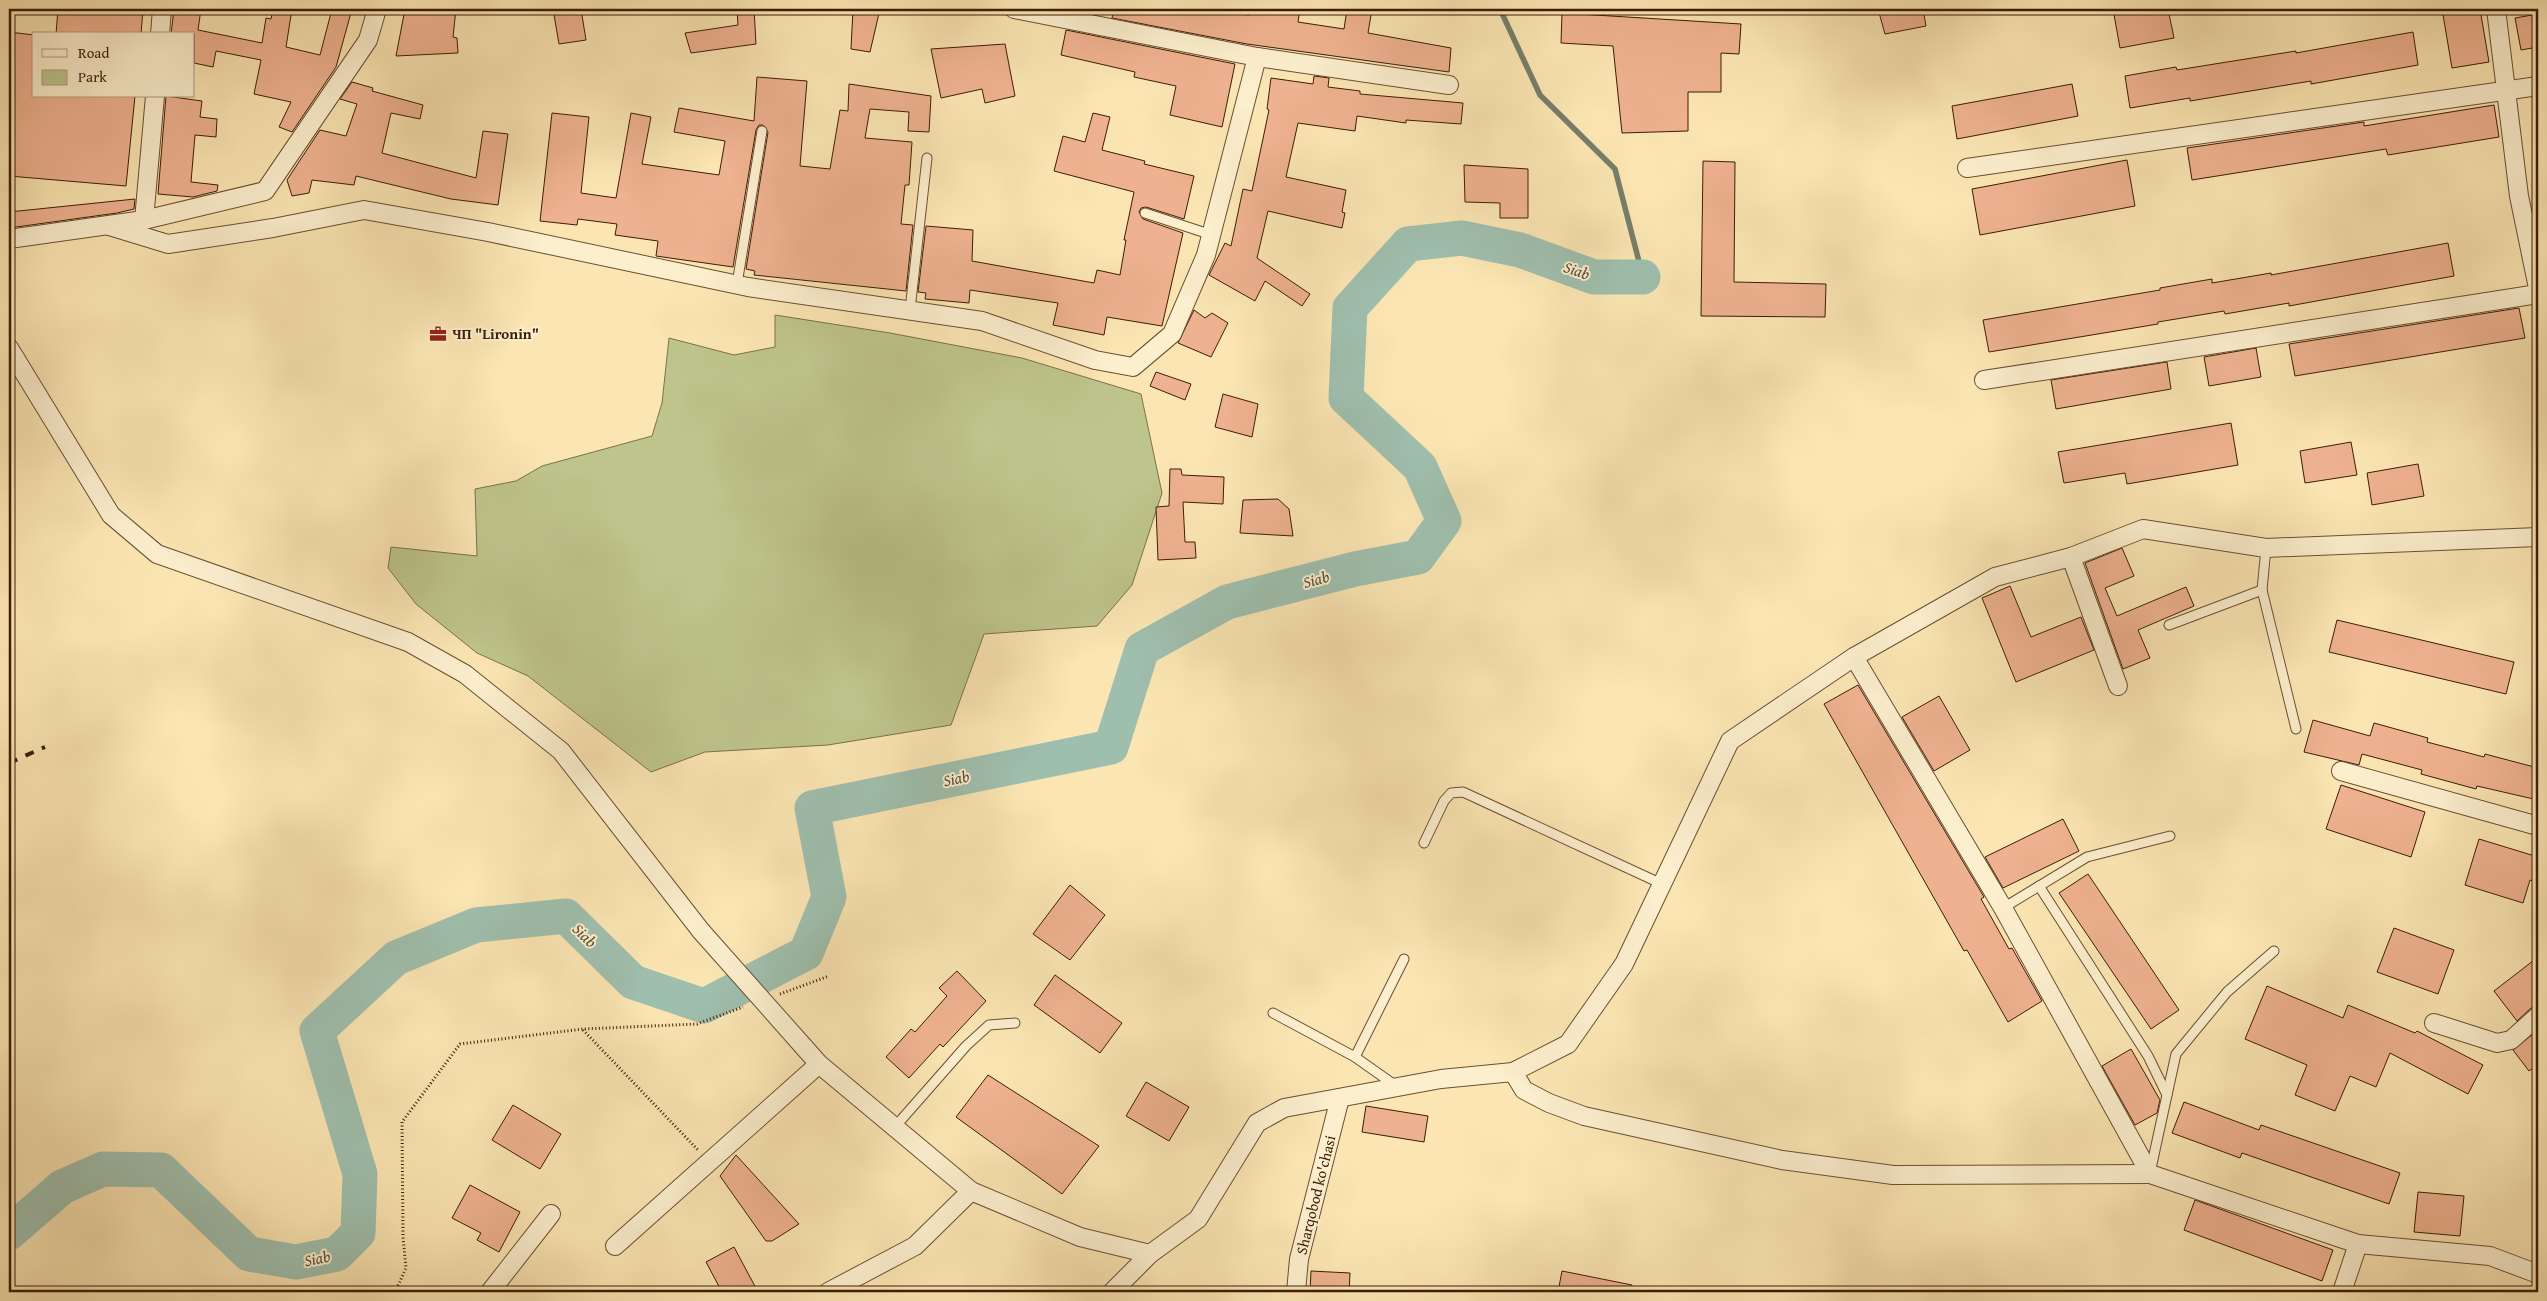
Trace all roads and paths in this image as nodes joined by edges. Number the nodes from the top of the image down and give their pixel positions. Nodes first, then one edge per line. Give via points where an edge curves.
1 (162, 9) edge
2 (378, 9) edge
3 (1014, 9) edge
4 (2496, 9) edge
5 (160, 32) edge
6 (1257, 57) junction
7 (1449, 86) dead end
8 (2538, 86) edge
9 (2507, 91) junction
10 (155, 98) edge
11 (762, 131) dead end
12 (927, 158) dead end
13 (1967, 168) dead end
14 (1145, 213) dead end
15 (144, 220) junction
16 (109, 226) junction
17 (1212, 235) junction
18 (9, 239) edge
19 (737, 284) junction
20 (2538, 288) edge
21 (2538, 294) edge
22 (910, 310) junction
23 (9, 348) edge
24 (1984, 380) dead end
25 (2538, 537) edge
26 (2266, 548) junction
27 (2070, 557) junction
28 (2262, 590) junction
29 (2169, 625) dead end
30 (1854, 657) junction
31 (2118, 686) dead end
32 (2296, 729) dead end
33 (2341, 772) dead end
34 (2538, 826) edge
35 (2170, 836) dead end
36 (1424, 843) dead end
37 (1662, 884) junction
38 (2039, 886) junction
39 (2003, 908) junction
40 (2274, 951) dead end
41 (1404, 959) dead end
42 (829, 976) dead end
43 (772, 996) dead end
44 (744, 1007) dead end
45 (1273, 1013) dead end
46 (2538, 1016) edge
47 (1015, 1023) dead end
48 (2434, 1023) dead end
49 (583, 1030) junction
50 (1355, 1057) junction
51 (819, 1064) junction
52 (1513, 1072) junction
53 (1398, 1087) junction
54 (2167, 1095) junction
55 (1340, 1098) junction
56 (894, 1128) junction
57 (710, 1162) junction
58 (2150, 1174) junction
59 (971, 1190) junction
60 (551, 1214) dead end
61 (2358, 1244) junction
62 (615, 1246) dead end
63 (1150, 1254) junction
64 (2538, 1274) edge
65 (395, 1292) edge
66 (490, 1292) edge
67 (828, 1292) edge
68 (1112, 1292) edge
69 (1296, 1292) edge
70 (2342, 1292) edge

1 - 5 street
2 - 15 street via 368,40 265,191
3 - 6 street
4 - 9 street
6 - 7 street
6 - 17 street
8 - 9 street
9 - 13 street
9 - 20 street via 2519,196
10 - 15 street
11 - 19 lane
12 - 22 lane
14 - 17 lane
15 - 16 street
16 - 18 street
16 - 19 street via 168,244 364,210 488,232
17 - 22 street via 1172,334 1133,366 1095,360 982,321
19 - 22 street
21 - 24 street
23 - 51 street, bridge via 111,515 157,554 408,642 465,674 561,751 701,931
25 - 26 street
26 - 27 street via 2143,529
26 - 28 lane
27 - 30 street via 1995,577
27 - 31 street
28 - 29 lane
28 - 32 lane
30 - 37 street via 1730,741
30 - 39 street
33 - 34 street
35 - 38 lane via 2087,857
36 - 37 lane via 1450,793 1463,792
37 - 52 street via 1624,964 1568,1044
38 - 39 lane
38 - 54 lane via 2148,1056
39 - 58 street
40 - 54 lane via 2227,992 2176,1054
41 - 50 lane
42 - 43 path
44 - 49 path via 697,1024
45 - 50 lane
46 - 48 street via 2511,1040 2497,1043
47 - 56 lane via 989,1025 966,1046
49 - 57 path
49 - 65 path via 460,1044 402,1122 406,1268
50 - 53 lane
51 - 56 street
51 - 57 street
52 - 53 street
52 - 58 street via 1524,1090 1584,1116 1782,1160 1893,1175
53 - 55 street
54 - 58 lane
55 - 63 street via 1284,1108 1257,1123 1198,1219
55 - 69 street, Sharqobod ko'chasi via 1299,1259
56 - 59 street
57 - 62 street
58 - 61 street
59 - 63 street via 1080,1238
59 - 67 street via 915,1246
60 - 66 street
61 - 64 street via 2490,1256
61 - 70 street
63 - 68 street

